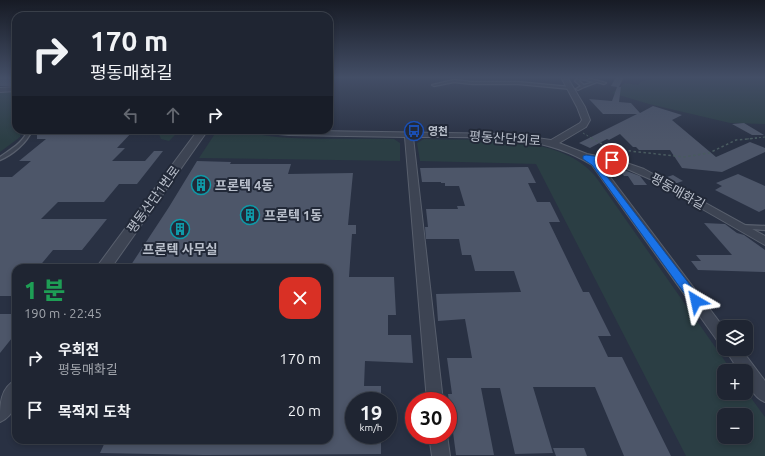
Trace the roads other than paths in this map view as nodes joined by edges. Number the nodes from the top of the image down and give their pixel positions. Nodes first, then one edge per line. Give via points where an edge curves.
1 (578, 98) edge
2 (333, 133) edge
3 (29, 134) edge
4 (200, 134) edge
5 (409, 134) junction
6 (552, 143) junction
7 (586, 157) junction
8 (0, 159) edge
9 (742, 227) junction
10 (765, 228) edge
11 (765, 240) edge
12 (106, 264) edge
13 (717, 329) edge
14 (737, 356) edge
15 (434, 392) edge
16 (765, 394) edge
17 (12, 395) edge
18 (0, 412) edge
19 (439, 444) edge
20 (440, 456) edge

1 - 6 street via 586,120 583,125
2 - 5 street, 평동산단외로
3 - 8 lane
4 - 12 street, 평동산단1번로
5 - 6 street, 평동산단외로 via 508,136
5 - 15 street
6 - 7 street, 평동산단외로
7 - 9 street, 평동매화길 via 621,162 640,170
7 - 13 street, 평동산단외로 via 595,163
9 - 10 lane
9 - 11 street, 평동매화길
14 - 16 street
17 - 18 street
19 - 20 street

